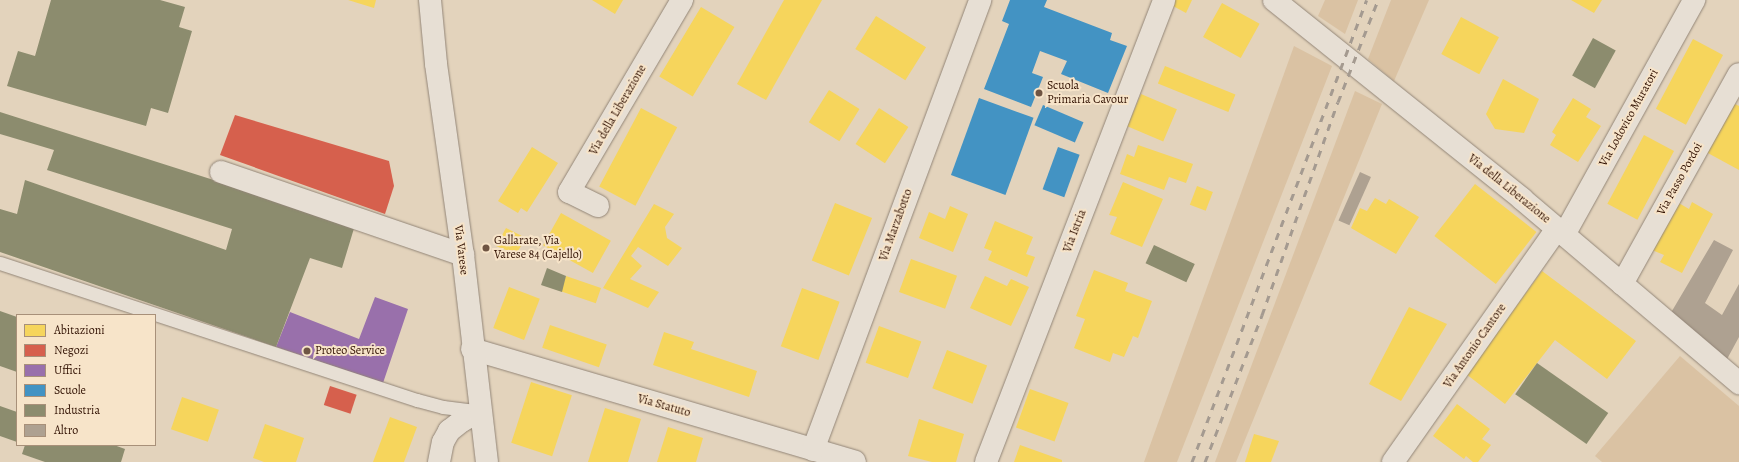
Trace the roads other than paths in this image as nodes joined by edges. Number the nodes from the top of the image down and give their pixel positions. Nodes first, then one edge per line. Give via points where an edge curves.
1 (426, 0) edge
2 (430, 0) edge
3 (682, 0) edge
4 (980, 0) edge
5 (1164, 0) edge
6 (1274, 0) edge
7 (1694, 0) edge
8 (433, 38) junction
9 (1739, 74) edge
10 (221, 172) dead end
11 (598, 206) dead end
12 (1561, 232) junction
13 (463, 255) junction
14 (0, 263) edge
15 (1622, 284) junction
16 (155, 314) edge
17 (156, 314) edge
18 (472, 349) junction
19 (1739, 383) edge
20 (480, 411) junction
21 (813, 450) junction
22 (439, 462) edge
23 (487, 462) edge
24 (855, 462) edge
25 (986, 462) edge
26 (1393, 462) edge

1 - 8 street, Via Varese
2 - 8 street, Via Varese
3 - 11 street, Via della Liberazione via 570,192
4 - 21 street, Via Marzabotto
5 - 25 street, Via Istria
6 - 12 street, Via della Liberazione
7 - 12 street, Via Lodovico Muratori
8 - 13 street, Via Varese
9 - 15 street, Via Passo Pordoi
10 - 13 street
12 - 15 street, Via della Liberazione
12 - 26 street, Via Antonio Cantore
13 - 18 street, Via Varese
14 - 16 lane
15 - 19 street, Via della Liberazione
17 - 20 lane via 417,400 443,407
18 - 20 street, Via Varese
18 - 21 street, Via Statuto
20 - 22 street via 449,431 443,442
20 - 23 street, Via Varese
21 - 24 street, Via Statuto

